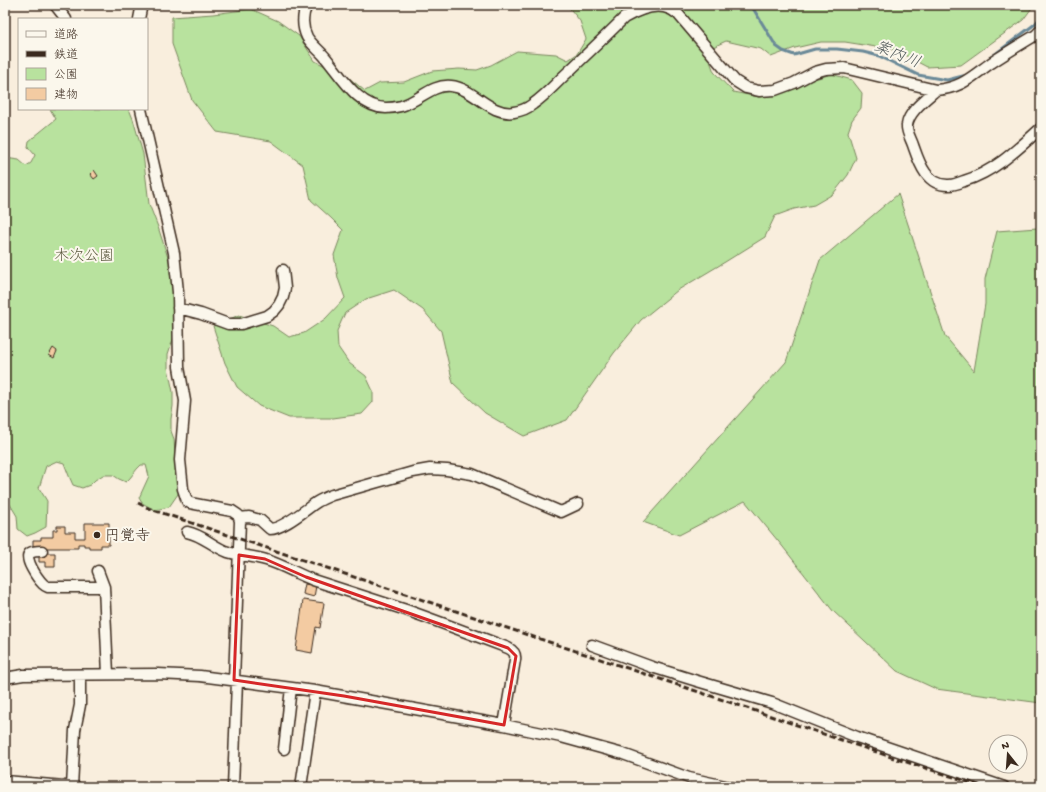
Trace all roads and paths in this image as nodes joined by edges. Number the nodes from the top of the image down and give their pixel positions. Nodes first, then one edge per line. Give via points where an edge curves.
1 (55, 5) edge
2 (140, 5) edge
3 (307, 5) edge
4 (65, 18) edge
5 (139, 18) edge
6 (1041, 30) edge
7 (936, 90) junction
8 (141, 110) edge
9 (1041, 128) edge
10 (283, 270) dead end
11 (178, 308) junction
12 (578, 504) dead end
13 (239, 518) junction
14 (187, 532) dead end
15 (42, 551) dead end
16 (239, 555) junction
17 (98, 571) dead end
18 (104, 587) junction
19 (592, 645) dead end
20 (108, 674) junction
21 (80, 675) junction
22 (5, 678) edge
23 (236, 680) junction
24 (291, 688) junction
25 (315, 691) junction
26 (504, 725) junction
27 (284, 749) dead end
28 (689, 778) junction
29 (5, 781) edge
30 (72, 787) edge
31 (76, 787) edge
32 (233, 787) edge
33 (301, 787) edge
34 (698, 787) edge
35 (730, 787) edge
36 (1004, 787) edge

1 - 4 street
2 - 5 street
3 - 7 street via 303,25 308,38 363,100 386,108 401,106 427,92 442,86 451,86 459,87 497,110 514,112 524,109 547,92 624,18 652,7 670,8 678,14 735,81 746,88 760,91 775,90 815,72 844,68
6 - 7 street via 965,83
7 - 9 street via 917,107 907,126 921,167 929,177 941,184 953,185 991,170
8 - 11 street via 174,253
10 - 11 street via 283,297 274,311 267,316 241,324 228,324
11 - 13 street via 179,367 185,402 180,460 183,489 190,503 232,511
12 - 13 street via 561,512 472,474 430,469 332,495 274,529 270,529 260,520
13 - 16 street
14 - 16 street via 200,536 220,549
15 - 18 street via 34,551 27,557 44,585
16 - 23 street
16 - 26 street via 265,559 306,578 512,650 516,660
17 - 18 street
18 - 20 street
19 - 36 street via 667,672 772,703 857,737
20 - 21 street
20 - 23 street via 158,674
21 - 22 street
21 - 30 street via 80,705 75,730
23 - 24 street
23 - 32 street
24 - 25 street
24 - 27 street
25 - 26 street
25 - 33 street
26 - 28 street via 623,754
28 - 34 street
28 - 35 street
29 - 30 street
30 - 31 street

